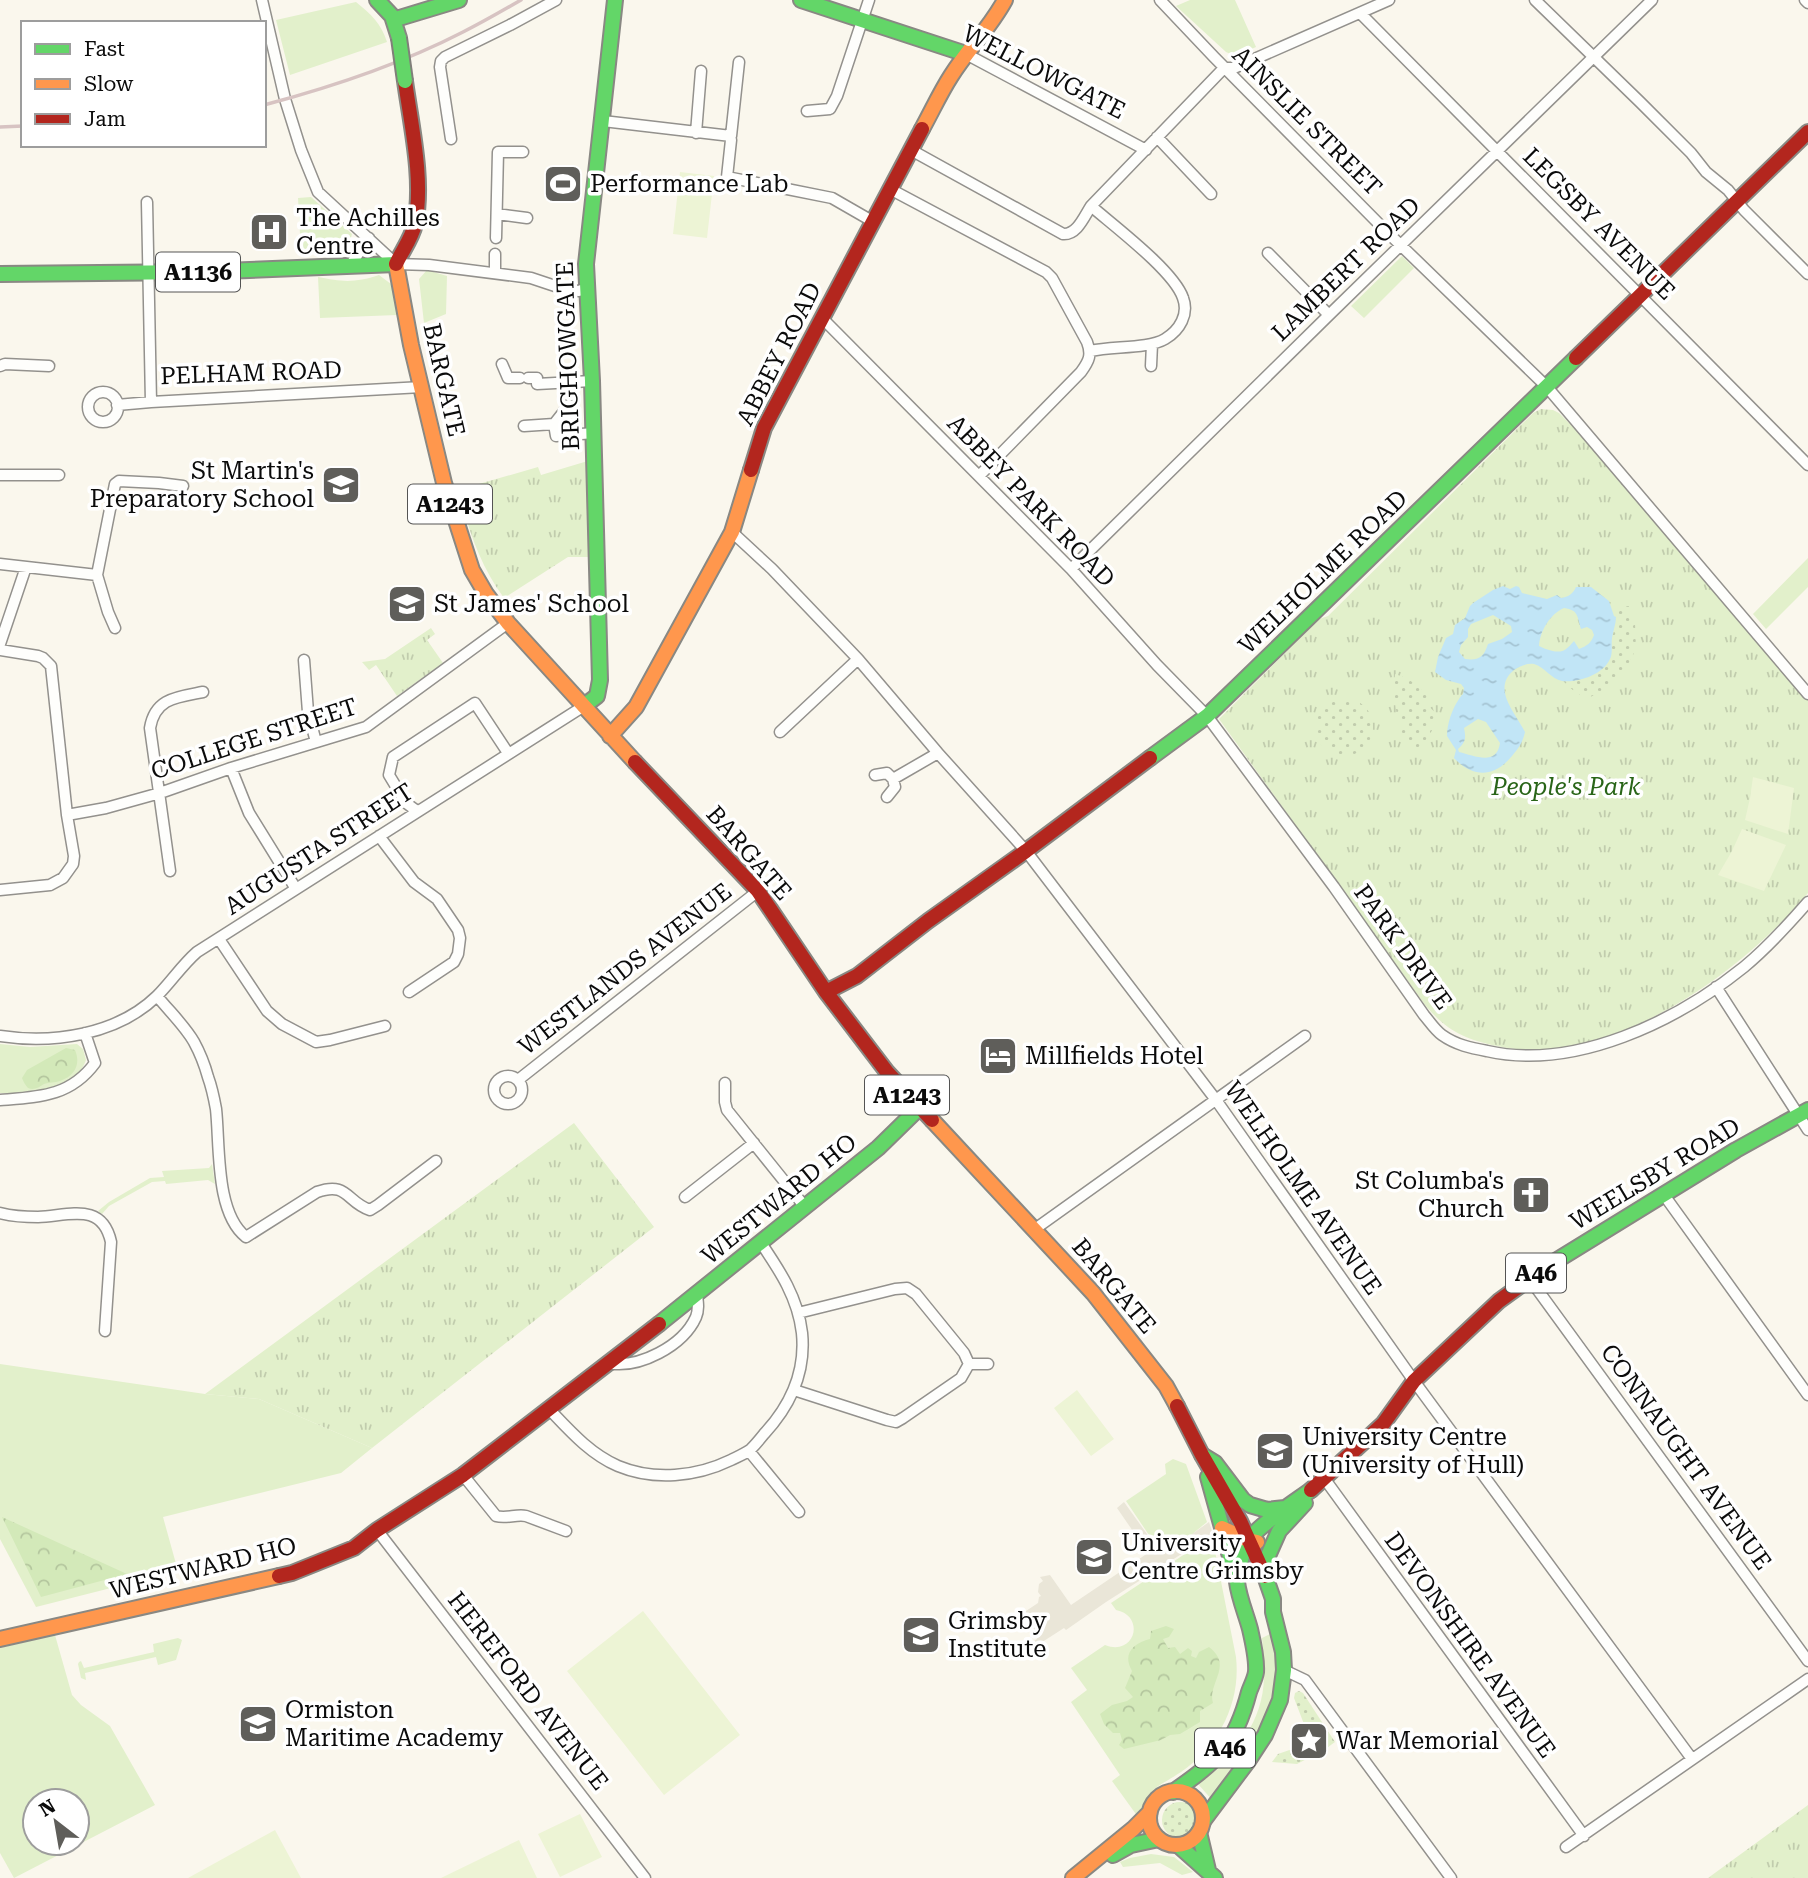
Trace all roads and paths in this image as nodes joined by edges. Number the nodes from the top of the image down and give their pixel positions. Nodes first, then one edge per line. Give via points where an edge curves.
1 (262, 0) edge
2 (377, 0) edge
3 (459, 0) edge
4 (556, 0) edge
5 (615, 0) edge
6 (801, 0) edge
7 (869, 0) edge
8 (1005, 0) edge
9 (1160, 0) edge
10 (1389, 0) edge
11 (1535, 0) edge
12 (1652, 0) edge
13 (1360, 13) junction
14 (396, 19) junction
15 (862, 19) junction
16 (966, 54) junction
17 (1593, 57) junction
18 (740, 62) dead end
19 (1224, 68) junction
20 (701, 71) dead end
21 (807, 111) dead end
22 (603, 121) junction
23 (1808, 132) edge
24 (696, 133) junction
25 (1157, 137) junction
26 (451, 139) dead end
27 (731, 140) dead end
28 (1146, 149) junction
29 (911, 150) junction
30 (523, 152) dead end
31 (1497, 152) junction
32 (890, 189) junction
33 (1211, 194) dead end
34 (147, 202) dead end
35 (1737, 202) junction
36 (1091, 206) junction
37 (496, 214) junction
38 (527, 218) dead end
39 (872, 221) junction
40 (496, 238) dead end
41 (369, 239) junction
42 (1401, 245) junction
43 (1268, 253) dead end
44 (495, 254) dead end
45 (396, 264) junction
46 (349, 267) junction
47 (0, 274) edge
48 (148, 274) junction
49 (495, 274) junction
50 (1808, 274) edge
51 (588, 288) junction
52 (1640, 296) junction
53 (1329, 315) junction
54 (822, 318) junction
55 (1152, 344) junction
56 (1091, 351) junction
57 (502, 364) dead end
58 (0, 366) edge
59 (49, 366) dead end
60 (1151, 366) dead end
61 (592, 381) junction
62 (422, 387) junction
63 (1547, 387) junction
64 (151, 402) junction
65 (117, 405) dead end
66 (569, 405) dead end
67 (554, 424) junction
68 (524, 426) dead end
69 (594, 433) junction
70 (1808, 465) edge
71 (0, 475) edge
72 (59, 475) dead end
73 (979, 476) junction
74 (183, 486) dead end
75 (732, 532) junction
76 (0, 564) edge
77 (26, 567) junction
78 (1071, 569) junction
79 (97, 575) junction
80 (508, 623) junction
81 (115, 628) dead end
82 (0, 647) edge
83 (858, 659) junction
84 (304, 660) dead end
85 (203, 692) dead end
86 (1808, 694) edge
87 (583, 706) junction
88 (1207, 716) junction
89 (780, 732) dead end
90 (610, 736) junction
91 (316, 742) junction
92 (508, 753) junction
93 (938, 753) junction
94 (231, 768) junction
95 (875, 775) dead end
96 (893, 779) junction
97 (160, 793) junction
98 (887, 796) dead end
99 (417, 811) junction
100 (67, 815) junction
101 (379, 836) junction
102 (1026, 851) junction
103 (170, 872) dead end
104 (296, 889) junction
105 (0, 890) edge
106 (758, 891) junction
107 (1808, 902) edge
108 (219, 939) junction
109 (1716, 987) junction
110 (409, 992) dead end
111 (826, 992) junction
112 (157, 996) junction
113 (385, 1026) dead end
114 (85, 1033) junction
115 (0, 1037) edge
116 (1305, 1037) dead end
117 (518, 1080) dead end
118 (725, 1083) dead end
119 (0, 1100) edge
120 (1216, 1100) junction
121 (919, 1108) junction
122 (1803, 1113) edge
123 (1808, 1130) edge
124 (754, 1143) junction
125 (436, 1161) dead end
126 (1664, 1195) junction
127 (685, 1196) dead end
128 (805, 1207) junction
129 (0, 1213) edge
130 (1035, 1229) junction
131 (761, 1242) junction
132 (1529, 1278) junction
133 (697, 1295) junction
134 (798, 1313) junction
135 (105, 1331) dead end
136 (608, 1363) junction
137 (969, 1364) junction
138 (988, 1364) dead end
139 (1414, 1381) junction
140 (794, 1390) junction
141 (1808, 1395) edge
142 (549, 1409) junction
143 (749, 1451) junction
144 (1202, 1455) junction
145 (463, 1475) junction
146 (1321, 1481) junction
147 (1285, 1508) junction
148 (799, 1512) dead end
149 (1222, 1528) junction
150 (377, 1530) junction
151 (566, 1531) dead end
152 (1279, 1531) junction
153 (1248, 1540) junction
154 (1265, 1576) junction
155 (1237, 1581) junction
156 (1277, 1625) junction
157 (1251, 1633) junction
158 (0, 1639) edge
159 (1808, 1661) edge
160 (1284, 1670) junction
161 (1808, 1679) edge
162 (1692, 1759) junction
163 (1173, 1792) junction
164 (1150, 1812) junction
165 (1201, 1827) junction
166 (1584, 1836) junction
167 (1159, 1839) junction
168 (1178, 1845) junction
169 (1566, 1847) dead end
170 (1212, 1875) edge
171 (645, 1878) edge
172 (1073, 1878) edge
173 (1086, 1878) edge
174 (1451, 1878) edge

1 - 41 street via 285,99 318,192
2 - 14 main road
3 - 14 main road
4 - 26 street via 441,61
5 - 22 main road, BRIGHOWGATE
6 - 15 main road, WELLOWGATE
7 - 15 street
8 - 16 main road, ABBEY ROAD
9 - 19 street, AINSLIE STREET
10 - 13 street
11 - 17 street
12 - 17 street, LAMBERT ROAD
13 - 19 street via 1234,68
13 - 31 street, LEGSBY AVENUE
14 - 45 main road, bridge via 416,177 414,227
15 - 16 main road, WELLOWGATE
15 - 21 street via 834,103 830,109
16 - 28 street, WELLOWGATE
16 - 29 main road, ABBEY ROAD
17 - 31 street, LAMBERT ROAD
17 - 35 street
18 - 24 street via 732,136
19 - 25 street
19 - 42 street, AINSLIE STREET
20 - 24 street
22 - 24 street
22 - 51 main road, BRIGHOWGATE via 586,264
23 - 35 main road, WELHOLME ROAD
25 - 28 street
25 - 33 street
27 - 39 street via 727,177 832,198
28 - 36 street
29 - 32 main road, ABBEY ROAD
29 - 36 street via 1063,234 1073,232
30 - 37 street via 498,152
31 - 42 street, LAMBERT ROAD
31 - 52 street, LEGSBY AVENUE
32 - 39 main road, ABBEY ROAD
32 - 56 street via 1046,272
34 - 48 street, PELHAM ROAD
35 - 50 street
35 - 52 main road, WELHOLME ROAD
36 - 55 street via 1157,263 1184,299 1180,326
37 - 38 street
37 - 40 street
39 - 54 main road, ABBEY ROAD
41 - 45 street
41 - 46 street
42 - 53 street, LAMBERT ROAD
42 - 63 street, AINSLIE STREET
43 - 53 street
44 - 49 street
45 - 46 main road, A1136
45 - 49 street
45 - 62 main road, BARGATE / A1243
46 - 48 main road, A1136
47 - 48 main road, A1136
48 - 64 street, PELHAM ROAD
49 - 51 street via 531,278 567,290
51 - 61 main road, BRIGHOWGATE
52 - 63 main road, WELHOLME ROAD
52 - 70 street, LEGSBY AVENUE
53 - 78 street, LAMBERT ROAD
54 - 73 street, ABBEY PARK ROAD
54 - 75 main road, ABBEY ROAD via 764,428
55 - 56 street
55 - 60 street
56 - 73 street via 1081,372
57 - 61 street via 508,378 537,378 537,384
58 - 59 street
61 - 69 main road, BRIGHOWGATE
62 - 64 street, PELHAM ROAD
62 - 80 main road, BARGATE / A1243 via 444,483 472,570
63 - 86 street
63 - 88 main road, WELHOLME ROAD
64 - 65 street
66 - 67 street
67 - 68 street
67 - 69 street via 556,436
69 - 87 main road, BRIGHOWGATE via 600,680 597,696
71 - 72 street
73 - 78 street, ABBEY PARK ROAD
74 - 79 street via 115,484
75 - 83 street, WELHOLME AVENUE
75 - 90 main road, ABBEY ROAD via 636,707
76 - 77 street
77 - 79 street
77 - 82 street
78 - 88 street, ABBEY PARK ROAD
79 - 81 street
80 - 87 main road, BARGATE / A1243
80 - 91 street, COLLEGE STREET via 366,727
82 - 100 street via 38,656 51,666
83 - 89 street
83 - 93 street, WELHOLME AVENUE
84 - 91 street via 308,712
85 - 97 street via 177,696 152,717
87 - 90 main road, BARGATE / A1243
87 - 92 street, AUGUSTA STREET
88 - 102 main road, WELHOLME ROAD
88 - 109 street, PARK DRIVE via 1424,1015 1441,1034 1463,1046 1507,1056 1553,1055 1604,1044 1652,1025
90 - 106 main road, BARGATE / A1243
91 - 94 street, COLLEGE STREET
92 - 99 street, AUGUSTA STREET
92 - 99 street via 475,703 445,722 393,757 389,775 406,803
93 - 96 street
93 - 102 street, WELHOLME AVENUE
94 - 97 street, COLLEGE STREET
94 - 104 street via 249,813
95 - 96 street via 887,773
96 - 98 street via 895,787
97 - 100 street, COLLEGE STREET
97 - 103 street
99 - 101 street, AUGUSTA STREET
100 - 105 street via 75,856 64,878 50,885
101 - 104 street, AUGUSTA STREET
101 - 110 street via 414,882 442,905 460,937 454,962
102 - 111 main road, WELHOLME ROAD via 857,975
102 - 120 street, WELHOLME AVENUE
104 - 108 street, AUGUSTA STREET
106 - 111 main road, BARGATE / A1243
106 - 117 street, WESTLANDS AVENUE
107 - 109 street, PARK DRIVE via 1767,947
108 - 112 street, AUGUSTA STREET via 186,962
108 - 113 street via 267,1011 316,1042
109 - 122 street
111 - 121 main road, BARGATE / A1243
112 - 114 street, AUGUSTA STREET via 135,1013
112 - 125 street via 194,1041 208,1078 216,1110 225,1202 246,1237 325,1189 340,1190 370,1210
114 - 115 street, AUGUSTA STREET
114 - 119 street via 94,1063 81,1078 50,1095
116 - 120 street
118 - 124 street via 727,1110
120 - 130 street
120 - 139 street, WELHOLME AVENUE
121 - 128 main road, WESTWARD HO
121 - 130 main road, BARGATE / A1243
122 - 123 street
122 - 126 main road, WEELSBY ROAD / A46
124 - 127 street
124 - 128 street
126 - 132 main road, WEELSBY ROAD / A46
126 - 141 street
128 - 131 main road, WESTWARD HO
129 - 135 street via 38,1217 82,1213 104,1224 111,1241
130 - 144 main road, BARGATE / A1243 via 1093,1293 1166,1386
131 - 133 main road, WESTWARD HO
131 - 134 street via 783,1275
132 - 139 main road, WEELSBY ROAD / A46
132 - 159 street, CONNAUGHT AVENUE
133 - 136 main road, WESTWARD HO
133 - 136 street, WESTWARD HO via 696,1317 670,1346 634,1363
134 - 137 street via 907,1287
134 - 140 street via 802,1350
136 - 142 main road, WESTWARD HO
137 - 138 street
137 - 140 street via 961,1378 895,1422
139 - 146 main road, WEELSBY ROAD / A46 via 1382,1424
139 - 162 street, WELHOLME AVENUE
140 - 143 street via 775,1422
142 - 143 street via 594,1452 643,1474 696,1473
142 - 145 main road, WESTWARD HO
143 - 148 street
144 - 147 main road via 1215,1463 1250,1505 1262,1510
144 - 149 main road, BARGATE / A1243
144 - 153 main road, BARGATE / A1243
145 - 150 main road, WESTWARD HO
145 - 151 street via 496,1516 526,1516
146 - 147 main road, WEELSBY ROAD / A46
146 - 152 main road, WEELSBY ROAD / A46
146 - 166 street, DEVONSHIRE AVENUE
147 - 153 main road, WEELSBY ROAD / A46
149 - 153 main road
149 - 155 main road, BARGATE / A1243
150 - 158 main road, WESTWARD HO via 354,1548 292,1573
150 - 171 street, HEREFORD AVENUE
152 - 153 main road via 1263,1541
152 - 154 main road, WEELSBY ROAD / A46
153 - 154 main road, BARGATE / A1243
153 - 155 main road, A46
154 - 156 main road, BARGATE / A46
155 - 157 main road, BARGATE / A46
156 - 157 main road
156 - 160 main road, BARGATE / A46
157 - 163 main road, BARGATE / A46 via 1256,1674 1239,1725 1221,1753
160 - 165 main road, BARGATE / A46 via 1280,1700 1265,1735
160 - 174 street via 1305,1680
161 - 162 street
162 - 166 street
163 - 164 main road, A46 via 1160,1797
163 - 165 main road, A46 via 1195,1799 1202,1812
164 - 167 main road via 1150,1824
164 - 172 main road, A46
165 - 168 main road, A46 via 1190,1841
165 - 170 main road via 1202,1849
166 - 169 street
167 - 168 main road
167 - 173 main road via 1114,1854
168 - 170 main road

